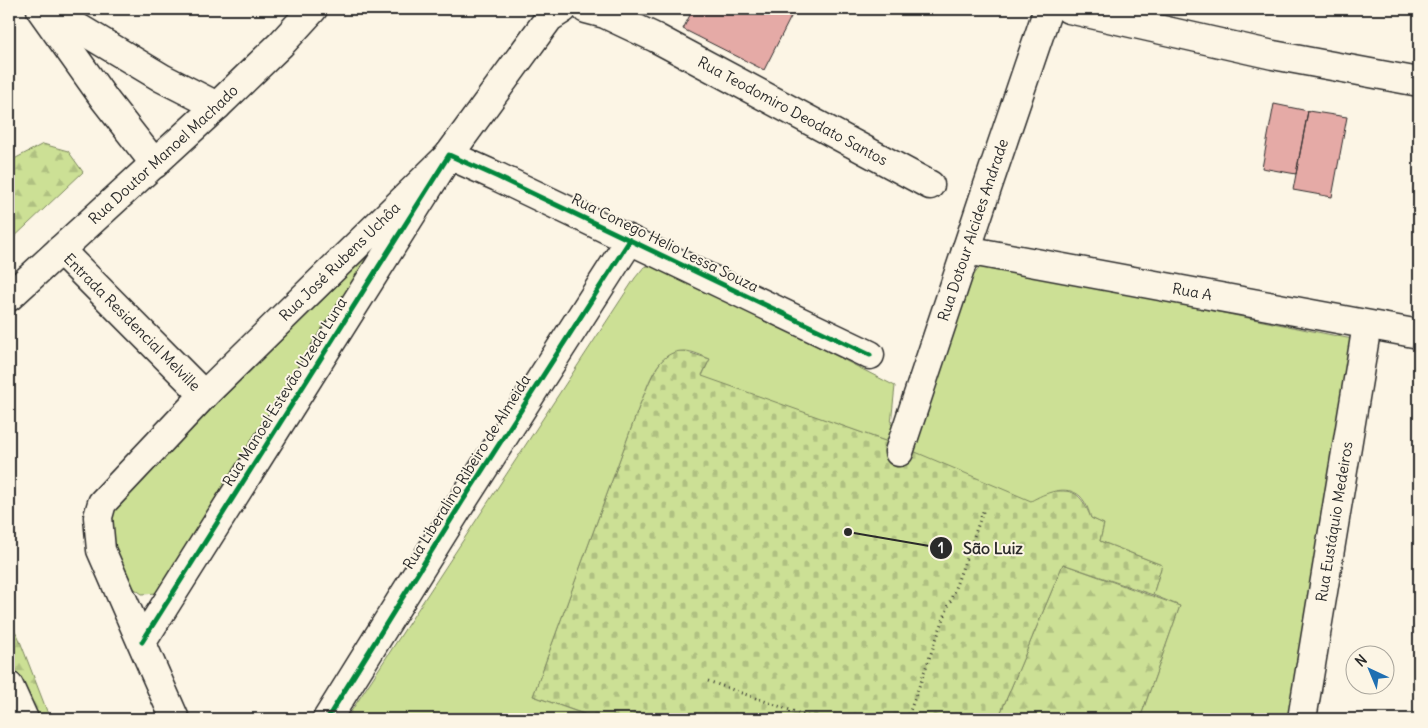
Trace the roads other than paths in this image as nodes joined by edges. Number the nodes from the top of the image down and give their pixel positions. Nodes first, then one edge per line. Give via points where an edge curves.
1 (40, 9) edge
2 (47, 9) edge
3 (312, 9) edge
4 (562, 9) edge
5 (586, 9) edge
6 (1048, 9) edge
7 (1069, 9) edge
8 (1419, 82) edge
9 (217, 106) junction
10 (449, 155) junction
11 (155, 164) junction
12 (930, 184) dead end
13 (630, 240) junction
14 (60, 250) junction
15 (966, 250) junction
16 (9, 297) edge
17 (1367, 325) junction
18 (1419, 334) edge
19 (870, 355) dead end
20 (204, 394) junction
21 (899, 452) dead end
22 (142, 642) junction
23 (9, 686) edge
24 (24, 719) edge
25 (175, 719) edge
26 (327, 719) edge
27 (1302, 719) edge

1 - 11 street
2 - 9 street via 162,78
3 - 9 street, Rua Doutor Manoel Machado
4 - 10 street, Rua José Rubens Uchôa via 549,18
5 - 12 street, Rua Teodomiro Deodato Santos via 605,14 656,38
6 - 15 street, Rua Dotour Alcides Andrade
7 - 8 street via 1273,56
9 - 11 street, Rua Doutor Manoel Machado
10 - 13 street, Rua Conego Helio Lessa Souza
10 - 20 street, Rua José Rubens Uchôa
10 - 22 street, Rua Manoel Estevão Uzeda Luna
11 - 14 street, Rua Doutor Manoel Machado
13 - 19 street, Rua Conego Helio Lessa Souza
13 - 26 street, Rua Liberalino Ribeiro de Almeida
14 - 16 street, Rua Doutor Manoel Machado
14 - 20 street, Entrada Residencial Melville
15 - 17 street, Rua A
15 - 21 street, Rua Dotour Alcides Andrade
17 - 18 street, Rua A
17 - 27 street, Rua Eustáquio Medeiros
20 - 22 street, Rua José Rubens Uchôa via 102,503 98,517 101,550
22 - 25 street
23 - 24 street

